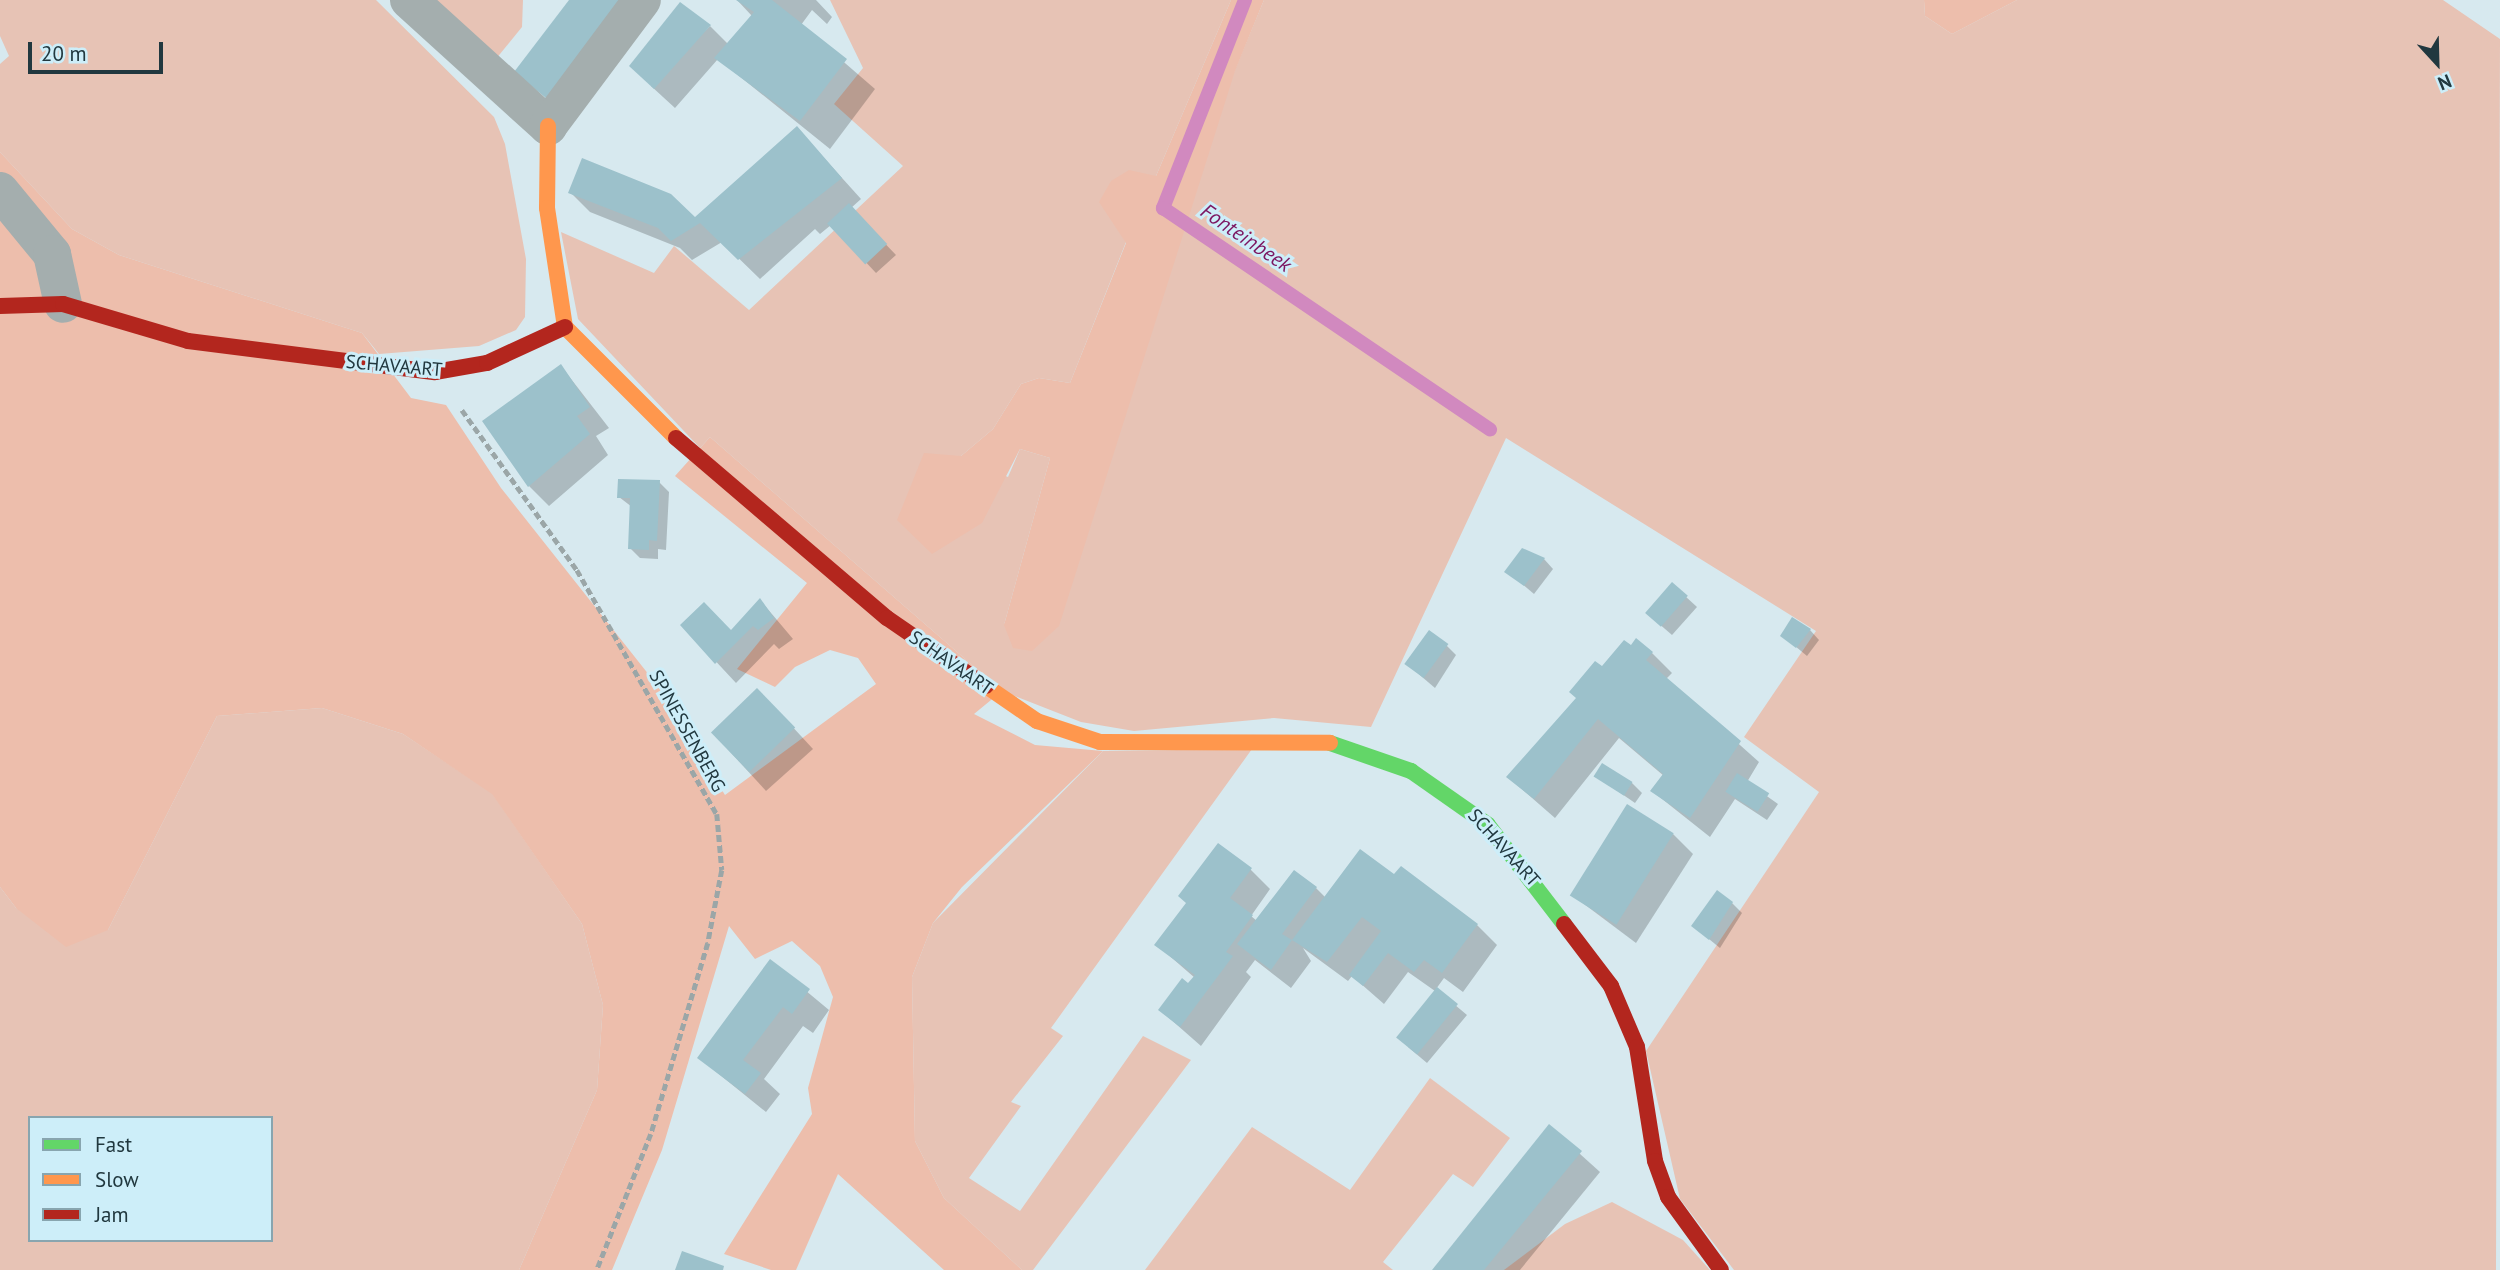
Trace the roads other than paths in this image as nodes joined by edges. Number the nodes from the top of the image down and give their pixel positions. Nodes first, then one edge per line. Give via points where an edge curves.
1 (408, 0) edge
2 (642, 0) edge
3 (548, 125) junction
4 (0, 191) edge
5 (63, 304) junction
6 (0, 306) edge
7 (565, 327) junction
8 (1721, 1270) edge

1 - 3 street
2 - 3 street
3 - 7 street via 547,208
4 - 5 street via 52,254
5 - 6 street, SCHAVAART
5 - 7 street, SCHAVAART via 188,341 435,372 487,363
7 - 8 street, SCHAVAART via 773,524 887,618 1037,721 1100,742 1337,743 1410,771 1456,797 1517,859 1611,986 1637,1047 1653,1150 1668,1197

